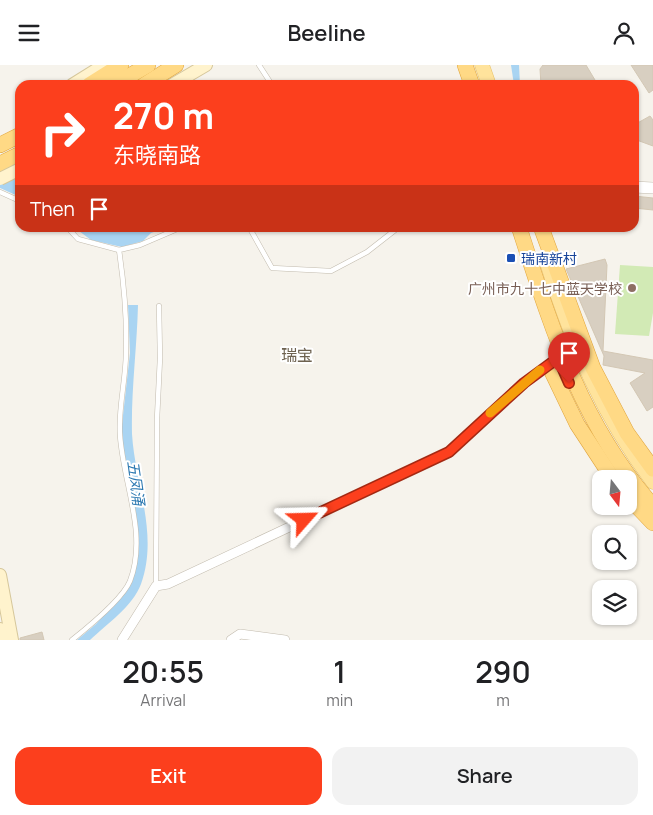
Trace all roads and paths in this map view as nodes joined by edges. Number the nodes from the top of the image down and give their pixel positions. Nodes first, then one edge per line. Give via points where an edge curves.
1 (104, 65) edge
2 (121, 65) edge
3 (148, 65) edge
4 (176, 65) edge
5 (206, 65) edge
6 (259, 65) edge
7 (459, 65) edge
8 (465, 65) edge
9 (476, 65) edge
10 (482, 65) edge
11 (80, 80) edge
12 (97, 80) edge
13 (122, 80) edge
14 (152, 80) edge
15 (180, 80) edge
16 (269, 80) edge
17 (464, 80) edge
18 (470, 80) edge
19 (480, 80) edge
20 (487, 80) edge
21 (15, 163) edge
22 (0, 164) edge
23 (15, 164) edge
24 (15, 166) edge
25 (0, 169) edge
26 (0, 179) edge
27 (639, 187) edge
28 (653, 188) edge
29 (0, 192) edge
30 (15, 199) edge
31 (72, 232) edge
32 (170, 232) edge
33 (253, 232) edge
34 (393, 232) edge
35 (515, 232) edge
36 (521, 232) edge
37 (531, 232) edge
38 (538, 232) edge
39 (543, 232) edge
40 (119, 250) junction
41 (159, 306) dead end
42 (555, 365) junction
43 (653, 469) edge
44 (607, 470) edge
45 (618, 470) edge
46 (653, 482) edge
47 (653, 491) edge
48 (638, 496) edge
49 (653, 506) edge
50 (638, 507) edge
51 (653, 513) edge
52 (653, 523) edge
53 (0, 575) edge
54 (156, 586) junction
55 (0, 629) edge
56 (2, 640) edge
57 (12, 640) edge
58 (72, 640) edge
59 (122, 640) edge
60 (231, 640) edge
61 (286, 640) edge

1 - 11 main road
2 - 12 highway
3 - 13 highway
4 - 14 highway
5 - 15 main road
6 - 16 lane
7 - 17 main road
8 - 18 highway
9 - 19 highway
10 - 20 main road
21 - 22 highway
23 - 25 lane
24 - 26 main road, bridge
27 - 28 street
29 - 30 lane
31 - 40 lane via 78,239
32 - 40 lane
33 - 34 lane via 272,269 330,271 367,252
35 - 42 main road
36 - 49 highway via 574,384 608,446
37 - 47 highway via 565,337 584,382 612,433
38 - 46 main road via 586,372 622,438
39 - 43 highway via 586,354 627,433
40 - 58 lane via 126,304 126,353 119,433 134,511 134,565 129,583 122,592
41 - 54 lane
42 - 44 highway via 582,433
42 - 45 main road
42 - 54 street via 524,383 449,452 168,584
48 - 51 main road
50 - 52 highway
53 - 57 main road
54 - 59 street
55 - 56 main road
60 - 61 street via 240,634

